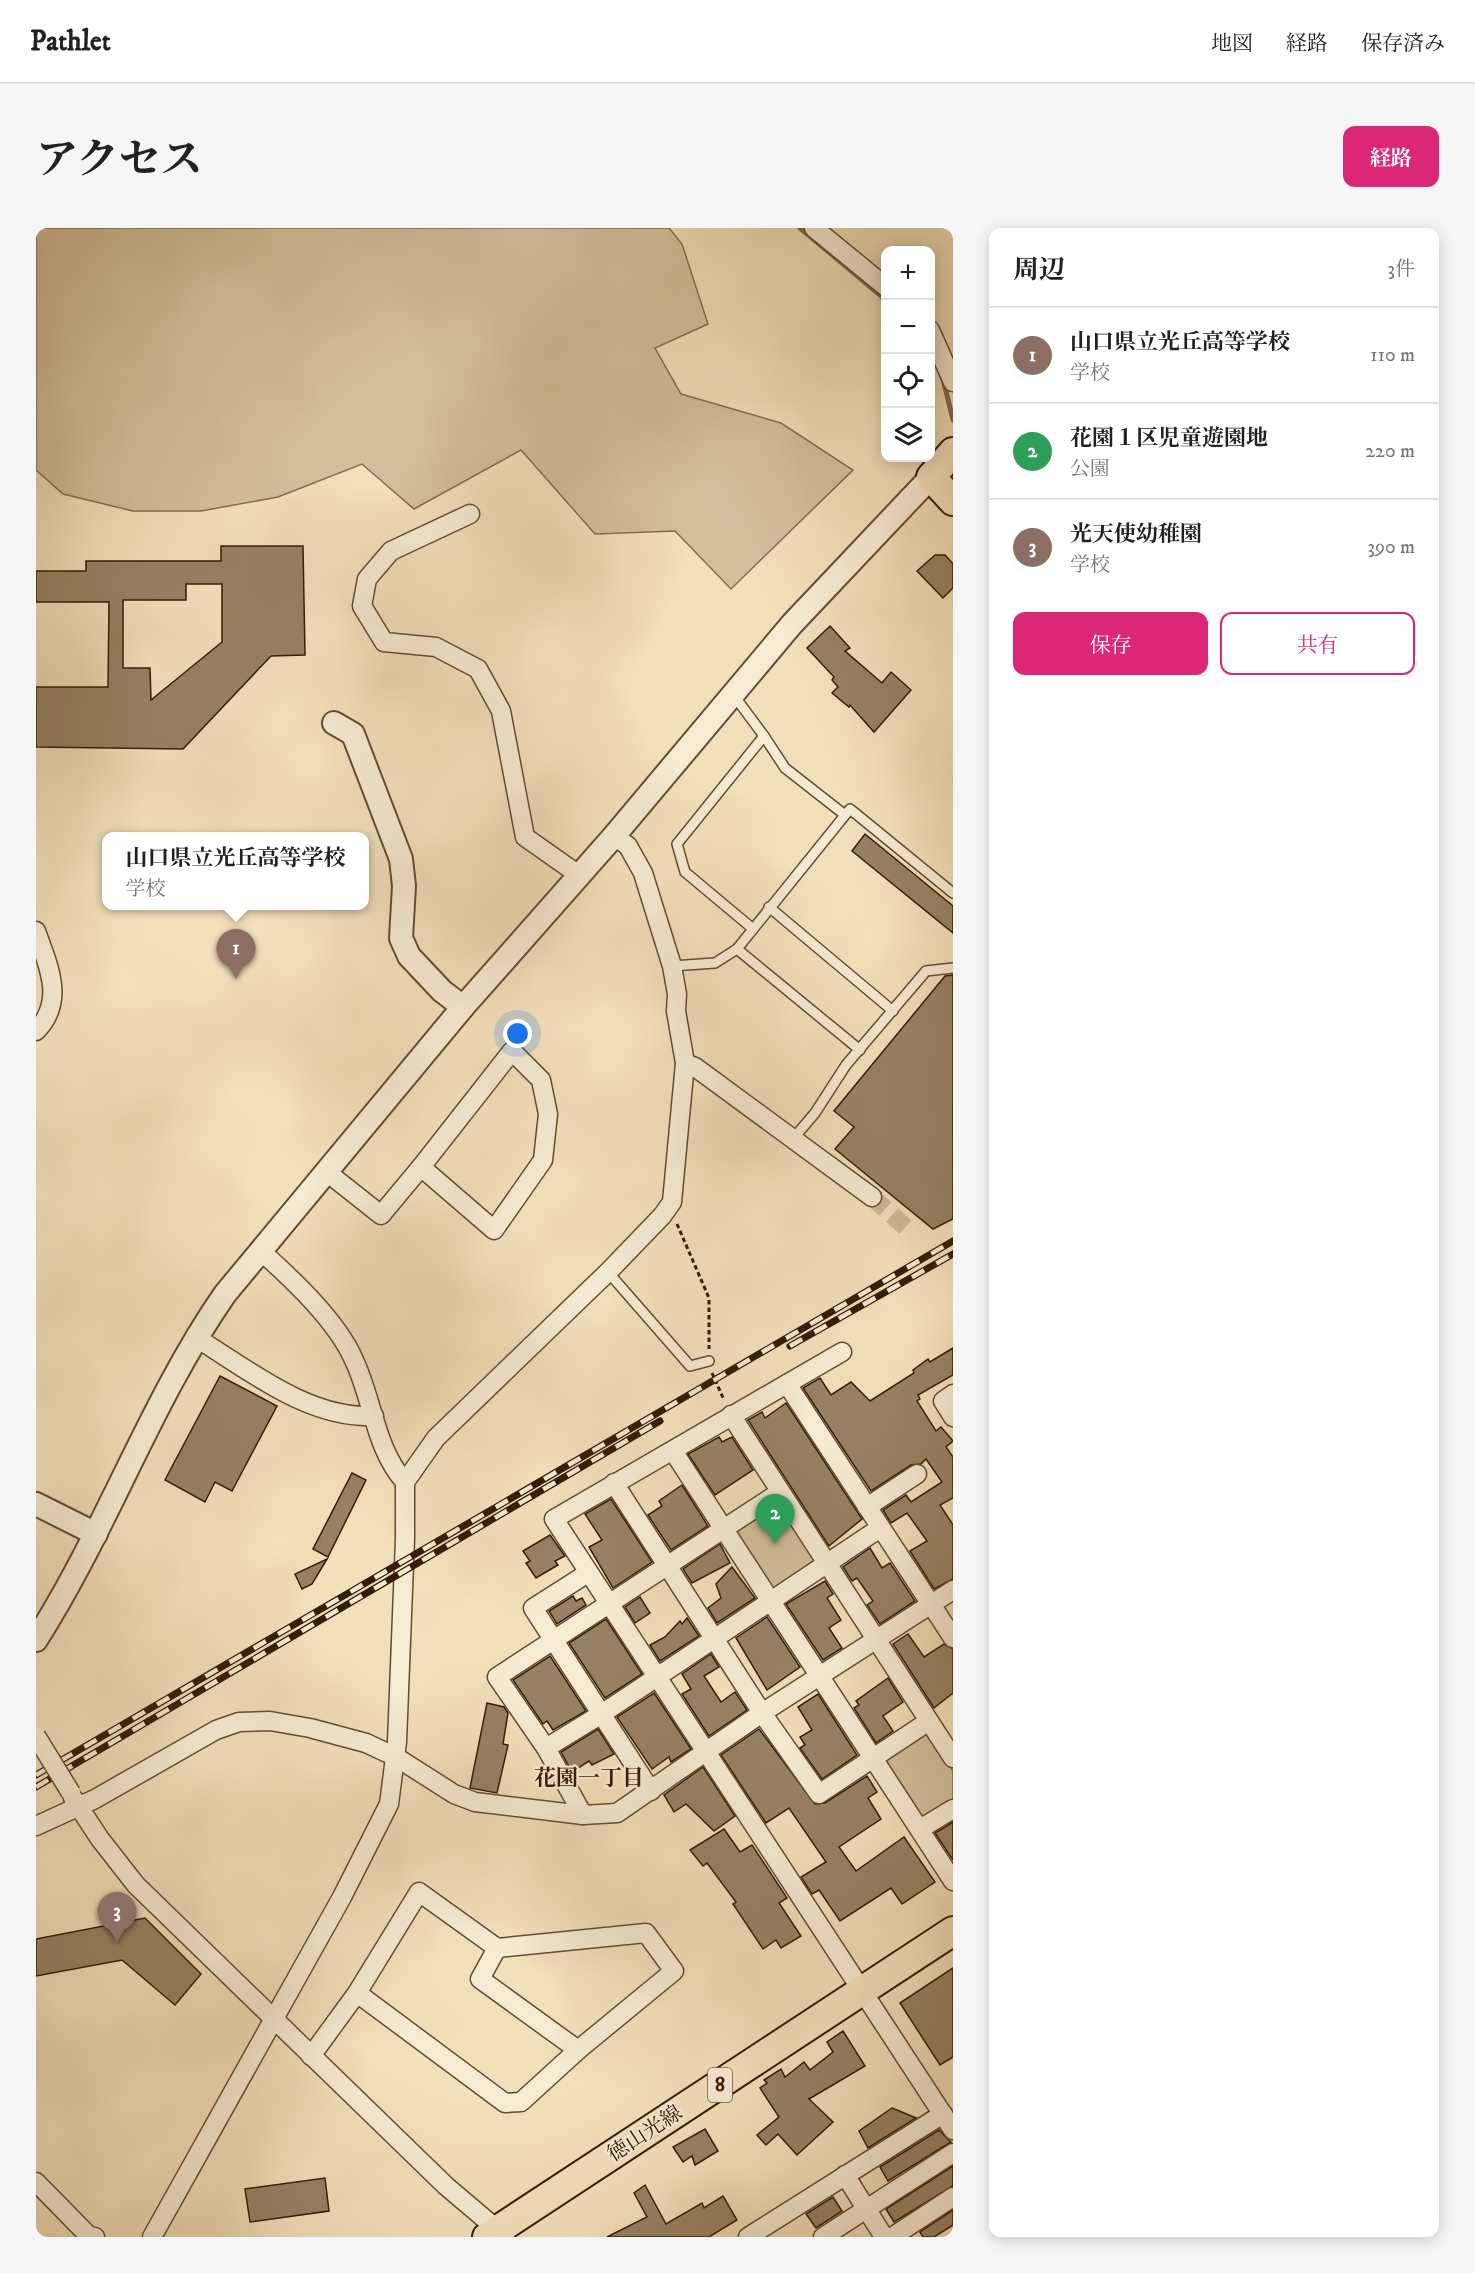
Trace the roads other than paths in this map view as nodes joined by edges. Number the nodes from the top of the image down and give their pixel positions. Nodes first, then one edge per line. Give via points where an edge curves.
1 (814, 228) edge
2 (881, 284) edge
3 (935, 341) edge
4 (953, 382) edge
5 (953, 452) edge
6 (931, 477) junction
7 (953, 501) edge
8 (470, 514) dead end
9 (738, 701) dead end
10 (334, 723) dead end
11 (764, 736) junction
12 (844, 815) junction
13 (614, 836) junction
14 (579, 875) junction
15 (953, 893) edge
16 (769, 908) junction
17 (752, 928) junction
18 (36, 931) edge
19 (737, 949) junction
20 (672, 966) junction
21 (953, 968) edge
22 (463, 1007) junction
23 (893, 1011) junction
24 (36, 1031) edge
25 (860, 1050) junction
26 (685, 1063) junction
27 (792, 1140) junction
28 (421, 1167) junction
29 (328, 1173) junction
30 (872, 1197) tunnel mouth
31 (262, 1252) junction
32 (608, 1272) junction
33 (195, 1337) junction
34 (842, 1352) dead end
35 (709, 1361) road end
36 (787, 1384) junction
37 (953, 1394) edge
38 (731, 1415) junction
39 (374, 1416) junction
40 (953, 1417) edge
41 (673, 1451) junction
42 (917, 1474) dead end
43 (405, 1482) junction
44 (614, 1483) junction
45 (780, 1492) junction
46 (36, 1504) edge
47 (867, 1507) junction
48 (723, 1528) junction
49 (880, 1528) junction
50 (96, 1534) junction
51 (827, 1564) junction
52 (669, 1565) junction
53 (588, 1573) junction
54 (953, 1590) edge
55 (770, 1600) junction
56 (930, 1603) junction
57 (609, 1605) junction
58 (714, 1637) junction
59 (877, 1638) junction
60 (953, 1638) edge
61 (36, 1640) edge
62 (553, 1642) junction
63 (820, 1675) junction
64 (657, 1677) junction
65 (762, 1713) junction
66 (600, 1715) junction
67 (929, 1721) junction
68 (36, 1736) edge
69 (546, 1748) junction
70 (704, 1752) junction
71 (873, 1756) junction
72 (396, 1757) junction
73 (953, 1758) edge
74 (651, 1791) junction
75 (74, 1800) junction
76 (953, 1809) edge
77 (583, 1815) junction
78 (36, 1826) edge
79 (920, 1829) junction
80 (953, 1881) edge
81 (953, 1931) edge
82 (497, 1948) junction
83 (863, 1990) junction
84 (357, 1993) junction
85 (274, 2019) junction
86 (578, 2050) junction
87 (311, 2056) junction
88 (943, 2114) junction
89 (953, 2130) edge
90 (953, 2153) edge
91 (844, 2175) junction
92 (36, 2182) edge
93 (953, 2197) edge
94 (866, 2208) junction
95 (497, 2234) edge
96 (751, 2236) edge
97 (95, 2237) edge
98 (152, 2237) edge
99 (823, 2237) edge
100 (884, 2237) edge
101 (892, 2237) edge

1 - 2 street
3 - 4 street
5 - 6 main road
6 - 7 main road
6 - 13 street via 792,624
8 - 14 street via 391,551 367,579 362,606 384,642 436,647 478,669 501,711 525,837
9 - 11 lane
10 - 22 street via 353,734 401,860 401,938 409,956
11 - 12 lane via 785,768
11 - 17 lane via 677,844 685,872
12 - 15 lane via 849,809
12 - 16 lane
13 - 14 street
13 - 20 street via 628,846 643,873
14 - 22 street
16 - 17 lane
16 - 23 lane
17 - 19 lane
18 - 24 street via 52,977 54,997 50,1013
19 - 20 lane via 715,963
19 - 25 lane
20 - 26 street
21 - 23 lane via 926,971
22 - 29 street
23 - 25 lane
25 - 27 lane
26 - 27 street via 695,1066
26 - 32 street via 672,1202
27 - 30 street
28 - 28 street via 512,1051 541,1080 548,1114 543,1160 494,1230
28 - 29 street via 381,1215
29 - 31 street
31 - 33 street via 225,1294
31 - 39 street via 332,1325 354,1358
32 - 35 lane via 690,1366
32 - 43 street via 436,1438
33 - 39 street via 286,1392 328,1412
33 - 50 street
34 - 36 street
36 - 38 street
36 - 47 street
37 - 40 street via 943,1401
38 - 41 street
38 - 45 street
39 - 43 street via 390,1462
41 - 44 street
41 - 48 street
42 - 47 street
43 - 72 street
44 - 52 street
44 - 53 street via 554,1519
45 - 48 street
45 - 51 street
46 - 50 street
47 - 49 street
48 - 52 street
48 - 55 street
49 - 51 street
49 - 56 street
50 - 61 street via 68,1590
51 - 55 street
51 - 59 street
52 - 57 street
52 - 58 street
53 - 57 street
53 - 62 street via 533,1608
54 - 56 street
55 - 58 street
55 - 63 street
56 - 59 street
56 - 60 street
57 - 62 street
57 - 64 street
58 - 64 street
58 - 65 street
59 - 63 street
59 - 67 street
62 - 66 street
62 - 69 street via 497,1677
63 - 65 street
63 - 71 street
64 - 66 street
64 - 70 street
65 - 70 street
65 - 71 street via 819,1794
66 - 69 street
66 - 74 street
67 - 71 street
67 - 73 street
68 - 75 street, bridge
69 - 77 street
70 - 74 street
70 - 83 street
71 - 79 street
72 - 75 street via 366,1743 310,1728 270,1721 239,1722 216,1730 175,1756
72 - 77 street via 454,1794 475,1802
72 - 85 street via 389,1804 378,1829
74 - 77 street via 617,1813
75 - 78 street
75 - 85 street via 136,1885
76 - 79 street
79 - 80 street
81 - 83 main road, 徳山光線 / 8
82 - 84 street via 419,1892
82 - 86 street via 480,1979
82 - 86 street via 646,1933 674,1971
83 - 88 street
83 - 95 main road, 徳山光線 / 8
84 - 86 street via 505,2103 521,2102
84 - 87 street
85 - 87 street
85 - 98 street
87 - 95 street
88 - 89 street
88 - 91 street
90 - 94 street
91 - 94 street
91 - 96 street
92 - 97 street via 89,2236
93 - 101 street
94 - 99 street
94 - 100 street

